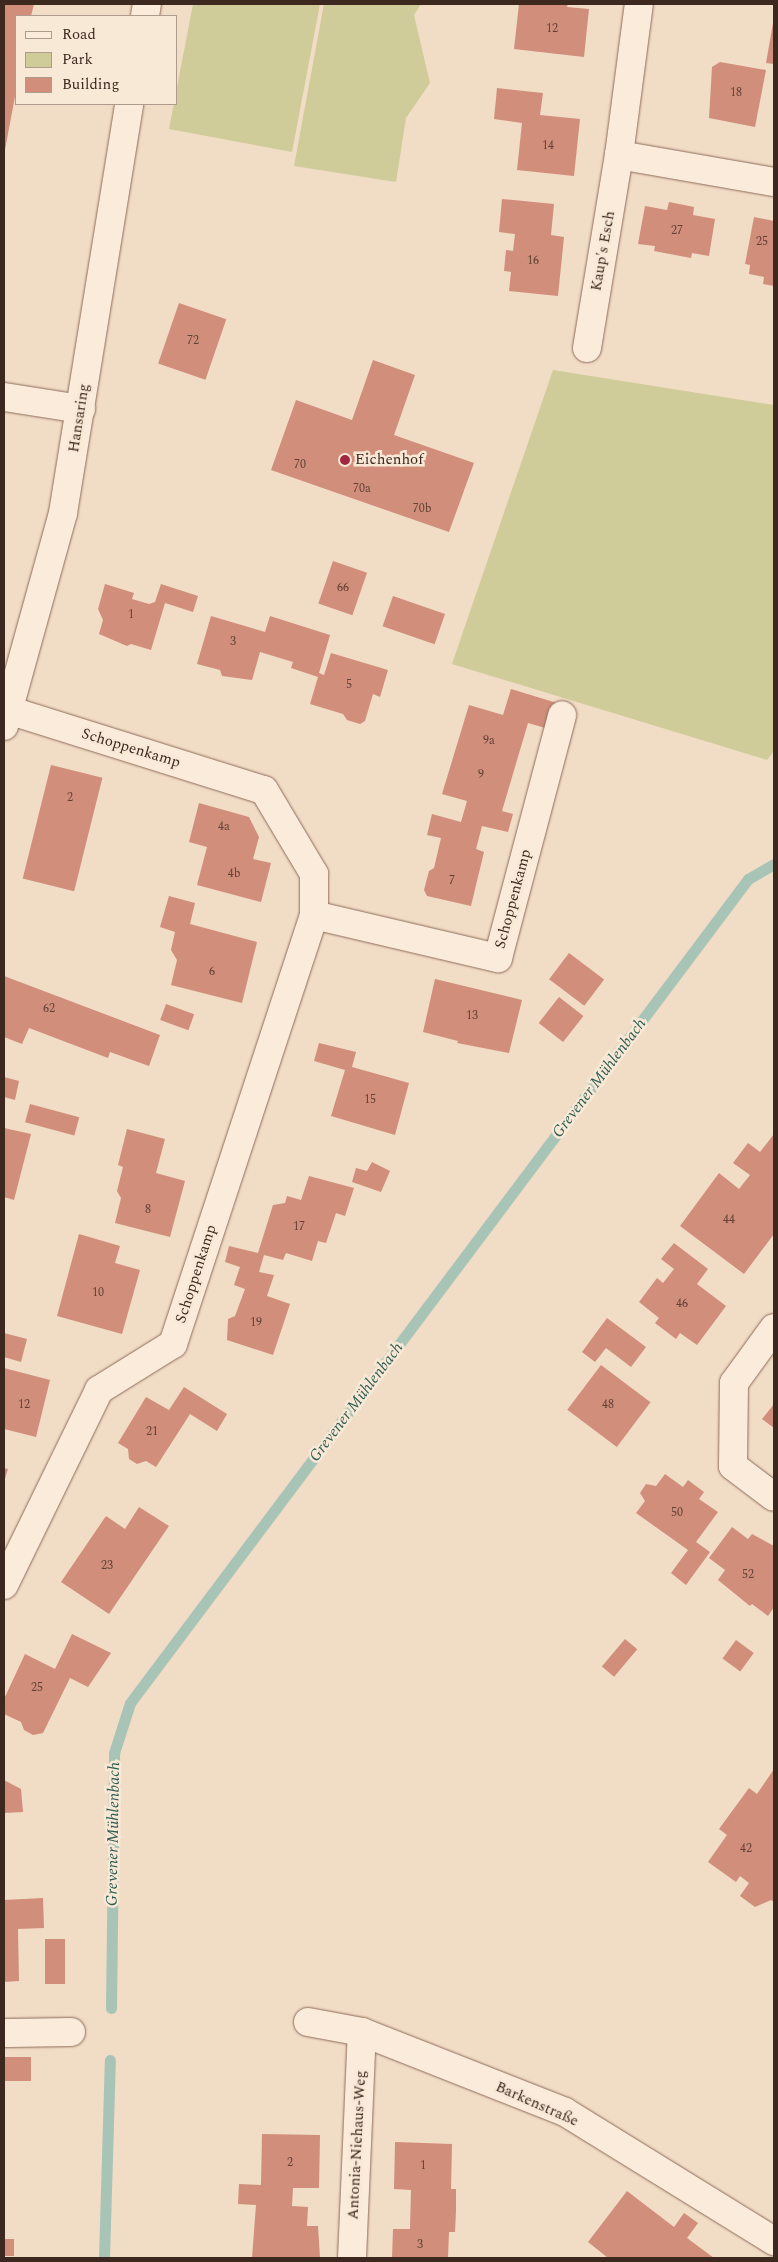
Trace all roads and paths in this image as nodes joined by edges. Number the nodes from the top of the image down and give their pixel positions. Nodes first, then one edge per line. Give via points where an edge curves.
1 (639, 4) edge
2 (129, 105) edge
3 (619, 155) junction
4 (774, 182) edge
5 (587, 348) dead end
6 (4, 397) edge
7 (81, 409) junction
8 (562, 715) dead end
9 (6, 718) edge
10 (314, 915) junction
11 (774, 1328) edge
12 (774, 1497) edge
13 (4, 1585) edge
14 (308, 2022) dead end
15 (71, 2032) dead end
16 (362, 2032) junction
17 (4, 2033) edge
18 (774, 2241) edge
19 (352, 2258) edge

1 - 3 street, Kaup's Esch
2 - 7 street, Hansaring
3 - 4 street
3 - 5 street, Kaup's Esch
6 - 7 street
7 - 9 street, Hansaring via 63,513
8 - 10 street, Schoppenkamp via 498,958
9 - 10 street, Schoppenkamp via 264,790 314,874
10 - 13 street, Schoppenkamp via 173,1344 99,1390
11 - 12 street via 734,1383 732,1466
14 - 16 street, Barkenstraße
15 - 17 street
16 - 18 street, Barkenstraße via 565,2112
16 - 19 street, Antonia-Niehaus-Weg

